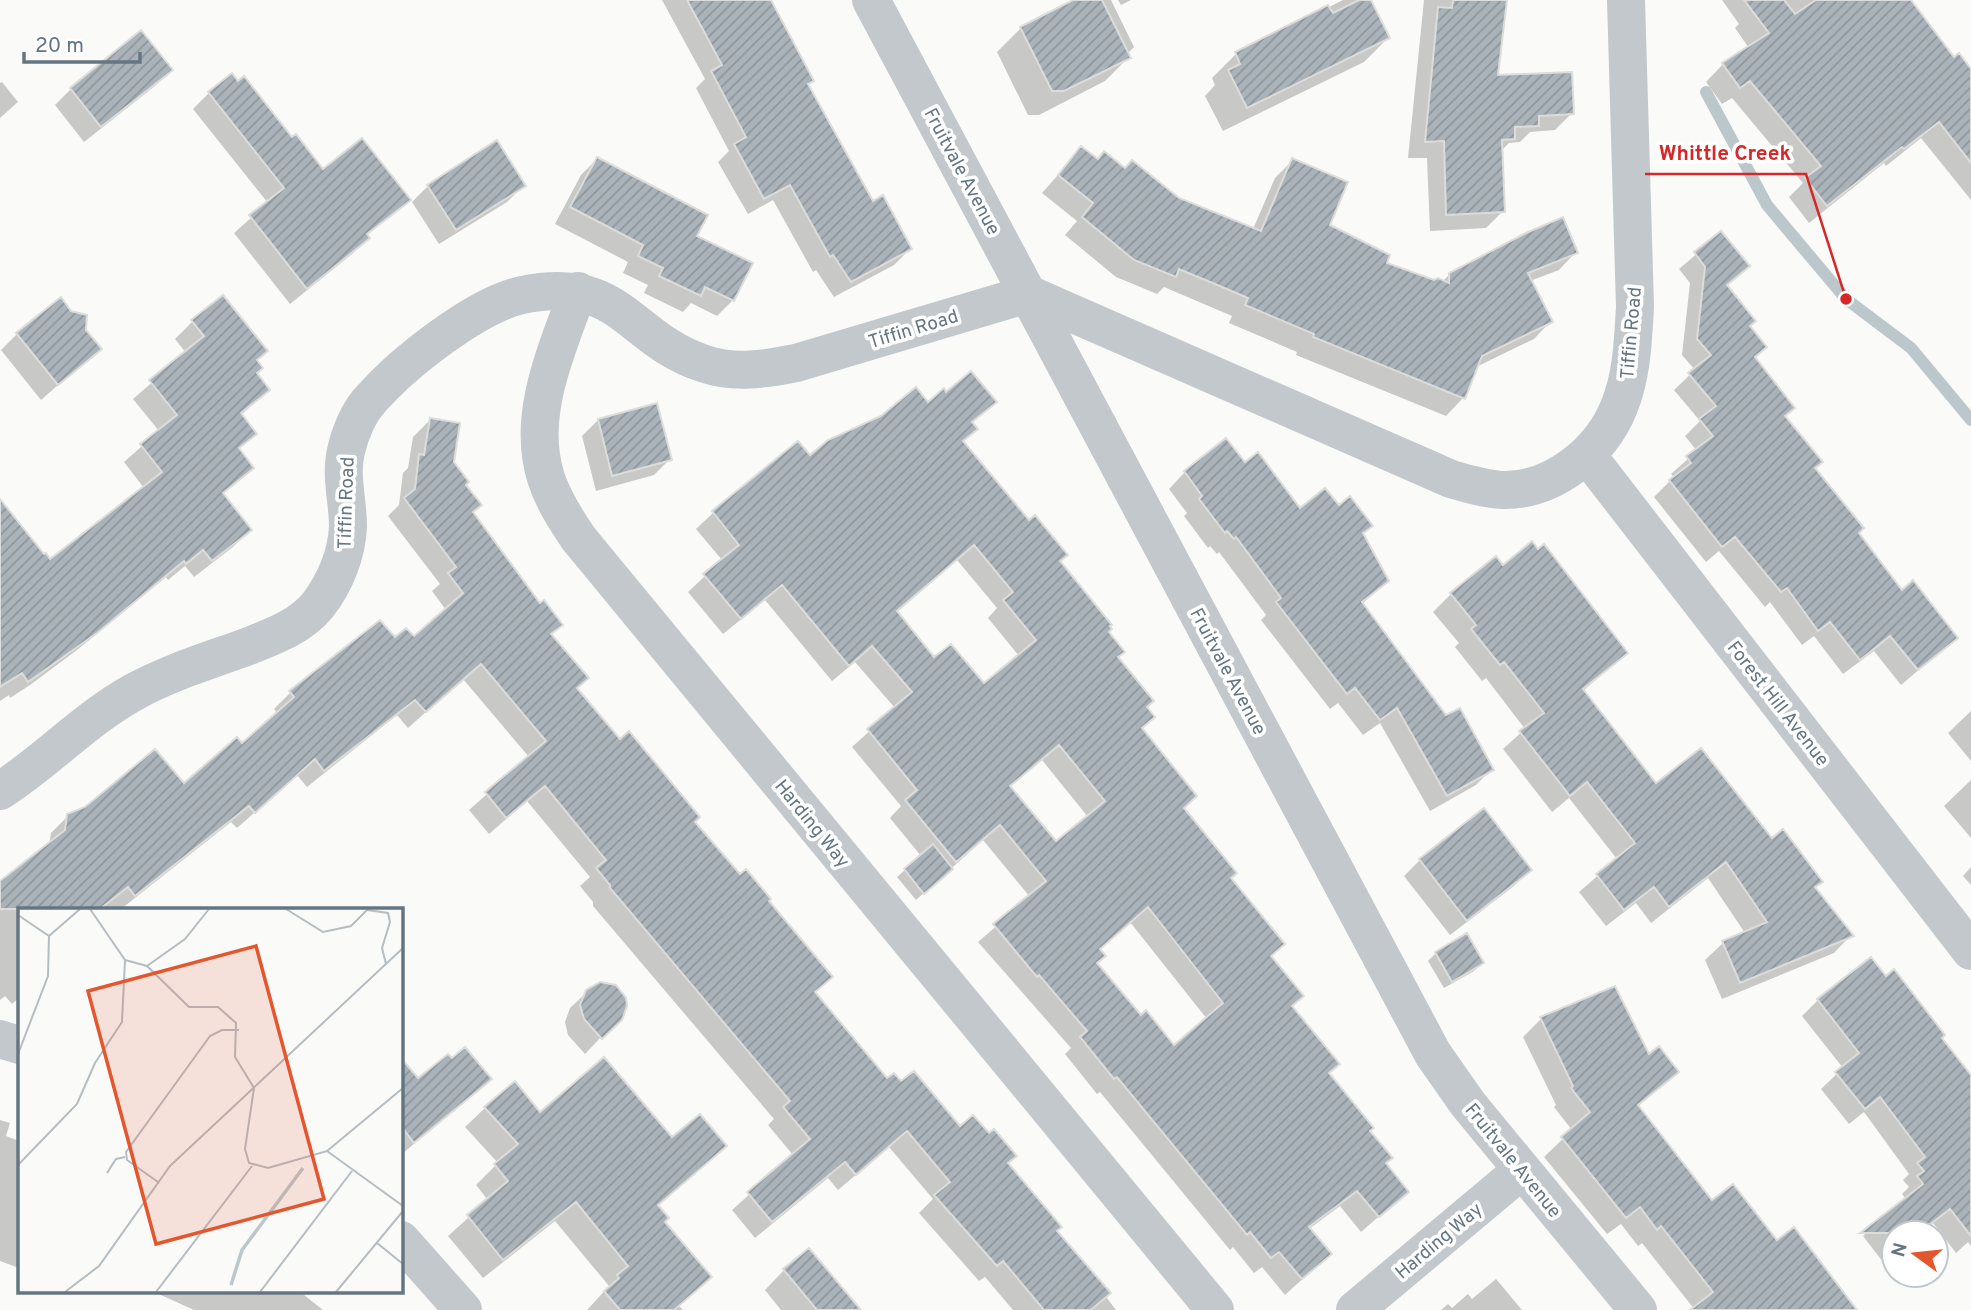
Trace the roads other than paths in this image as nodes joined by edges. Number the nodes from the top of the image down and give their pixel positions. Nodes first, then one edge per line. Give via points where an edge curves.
1 (871, 0) edge
2 (1626, 0) edge
3 (578, 291) junction
4 (1028, 294) junction
5 (1587, 455) junction
6 (0, 791) edge
7 (1971, 951) edge
8 (0, 1039) edge
9 (18, 1045) edge
10 (1522, 1170) junction
11 (402, 1241) edge
12 (463, 1310) edge
13 (1215, 1310) edge
14 (1355, 1310) edge
15 (1638, 1310) edge

1 - 4 street, Fruitvale Avenue
2 - 5 street, Tiffin Road via 1633,346 1619,408
3 - 4 street, Tiffin Road via 622,311 681,354 707,365 755,369 796,363
3 - 6 street, Tiffin Road via 517,296 480,313 439,340 370,399 345,452 348,526 344,555 317,606 293,627 135,691
3 - 13 street, Harding Way via 547,378 540,412 539,446 560,511
4 - 5 street, Tiffin Road via 1477,487 1506,490 1536,484 1563,473
4 - 10 street, Fruitvale Avenue via 1433,1054
5 - 7 street, Forest Hill Avenue
8 - 9 street
10 - 14 street, Harding Way
10 - 15 street, Fruitvale Avenue
11 - 12 street

